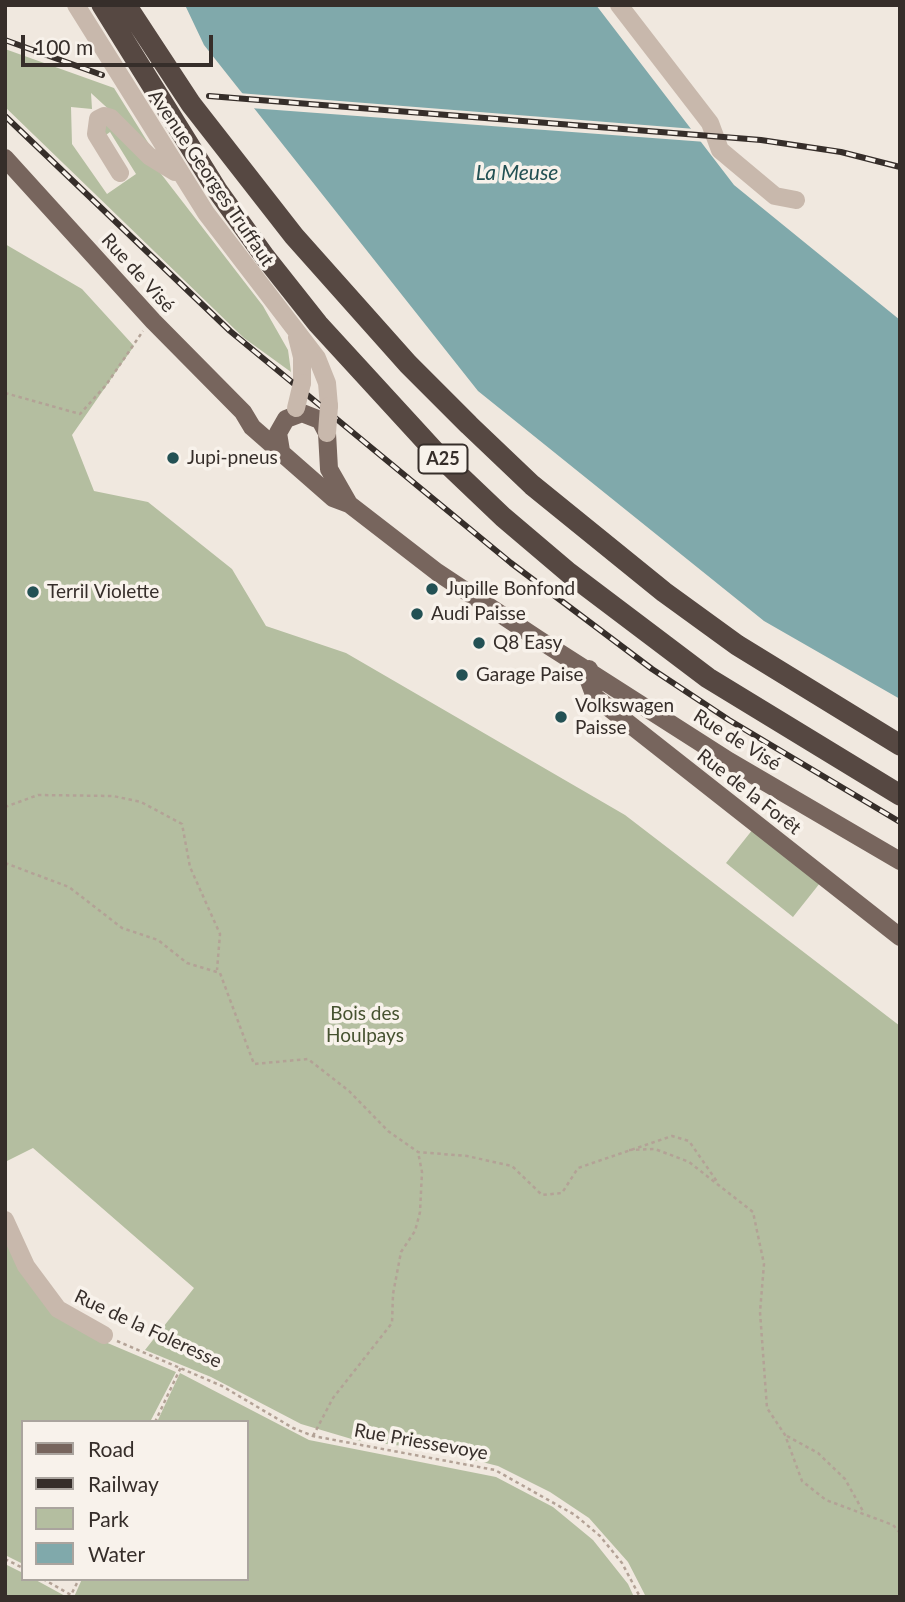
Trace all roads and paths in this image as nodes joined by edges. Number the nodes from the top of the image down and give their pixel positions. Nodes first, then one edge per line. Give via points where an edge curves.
1 (76, 5) edge
2 (102, 5) edge
3 (125, 5) edge
4 (619, 5) edge
5 (5, 158) edge
6 (120, 173) dead end
7 (181, 176) junction
8 (796, 200) dead end
9 (140, 334) dead end
10 (296, 334) junction
11 (5, 393) edge
12 (243, 412) junction
13 (294, 414) junction
14 (327, 441) junction
15 (287, 457) junction
16 (348, 504) junction
17 (589, 669) junction
18 (900, 745) edge
19 (900, 796) edge
20 (5, 807) edge
21 (900, 861) edge
22 (5, 863) edge
23 (900, 937) edge
24 (217, 971) dead end
25 (625, 1150) junction
26 (418, 1152) junction
27 (718, 1183) junction
28 (5, 1220) edge
29 (104, 1335) joint
30 (181, 1367) junction
31 (156, 1420) edge
32 (785, 1435) junction
33 (313, 1436) junction
34 (864, 1513) junction
35 (900, 1533) edge
36 (5, 1559) edge
37 (21, 1567) edge
38 (46, 1581) edge
39 (78, 1581) edge
40 (640, 1597) edge

1 - 7 street, Avenue Georges Truffaut
2 - 19 highway, A25 via 217,190 265,257 318,324 432,449 569,573 689,664
3 - 18 highway, A25 via 191,104 285,225 468,425 532,485 664,592 737,645
4 - 8 street via 710,123 720,150 775,196
5 - 12 main road, Rue de Visé
6 - 7 street via 96,134 98,119 104,116 149,156
7 - 10 street, Avenue Georges Truffaut
9 - 11 path via 80,414
10 - 13 street, Avenue Georges Truffaut, bridge via 302,383
10 - 14 street, Avenue Georges Truffaut, bridge via 310,348 327,383
12 - 13 main road via 269,421
12 - 15 main road, Rue de Visé
13 - 14 main road via 320,420
13 - 15 main road via 278,433
14 - 15 main road via 311,463
14 - 16 main road, Rue de Visé via 333,480
15 - 16 main road, Rue de Visé via 333,498
16 - 17 main road, Rue de Visé via 437,572
17 - 21 main road, Rue de Visé via 729,761
17 - 23 main road, Rue de la Forêt via 595,697
20 - 24 path via 38,795 113,796 141,803 182,824 190,867 220,934
22 - 26 path via 69,887 121,928 158,940 187,963 220,973 254,1063 308,1059
25 - 26 path via 578,1168 562,1193 542,1195 512,1166
25 - 27 path via 654,1149 689,1162
25 - 27 path via 672,1136 688,1141
26 - 33 path via 420,1212 415,1231 401,1252 392,1323 333,1398
27 - 32 path via 754,1212 760,1233 767,1408
28 - 29 street, Rue de la Foleresse via 26,1266 58,1309
29 - 30 path, Rue de la Foleresse
30 - 31 path
30 - 33 path, Rue de la Foleresse
32 - 34 path via 818,1454 845,1479
32 - 34 path via 802,1481 826,1500
33 - 40 path, Rue Priessevoye via 495,1470 536,1490 600,1536 622,1563
34 - 35 path via 893,1525
36 - 37 path
38 - 39 path via 71,1595

